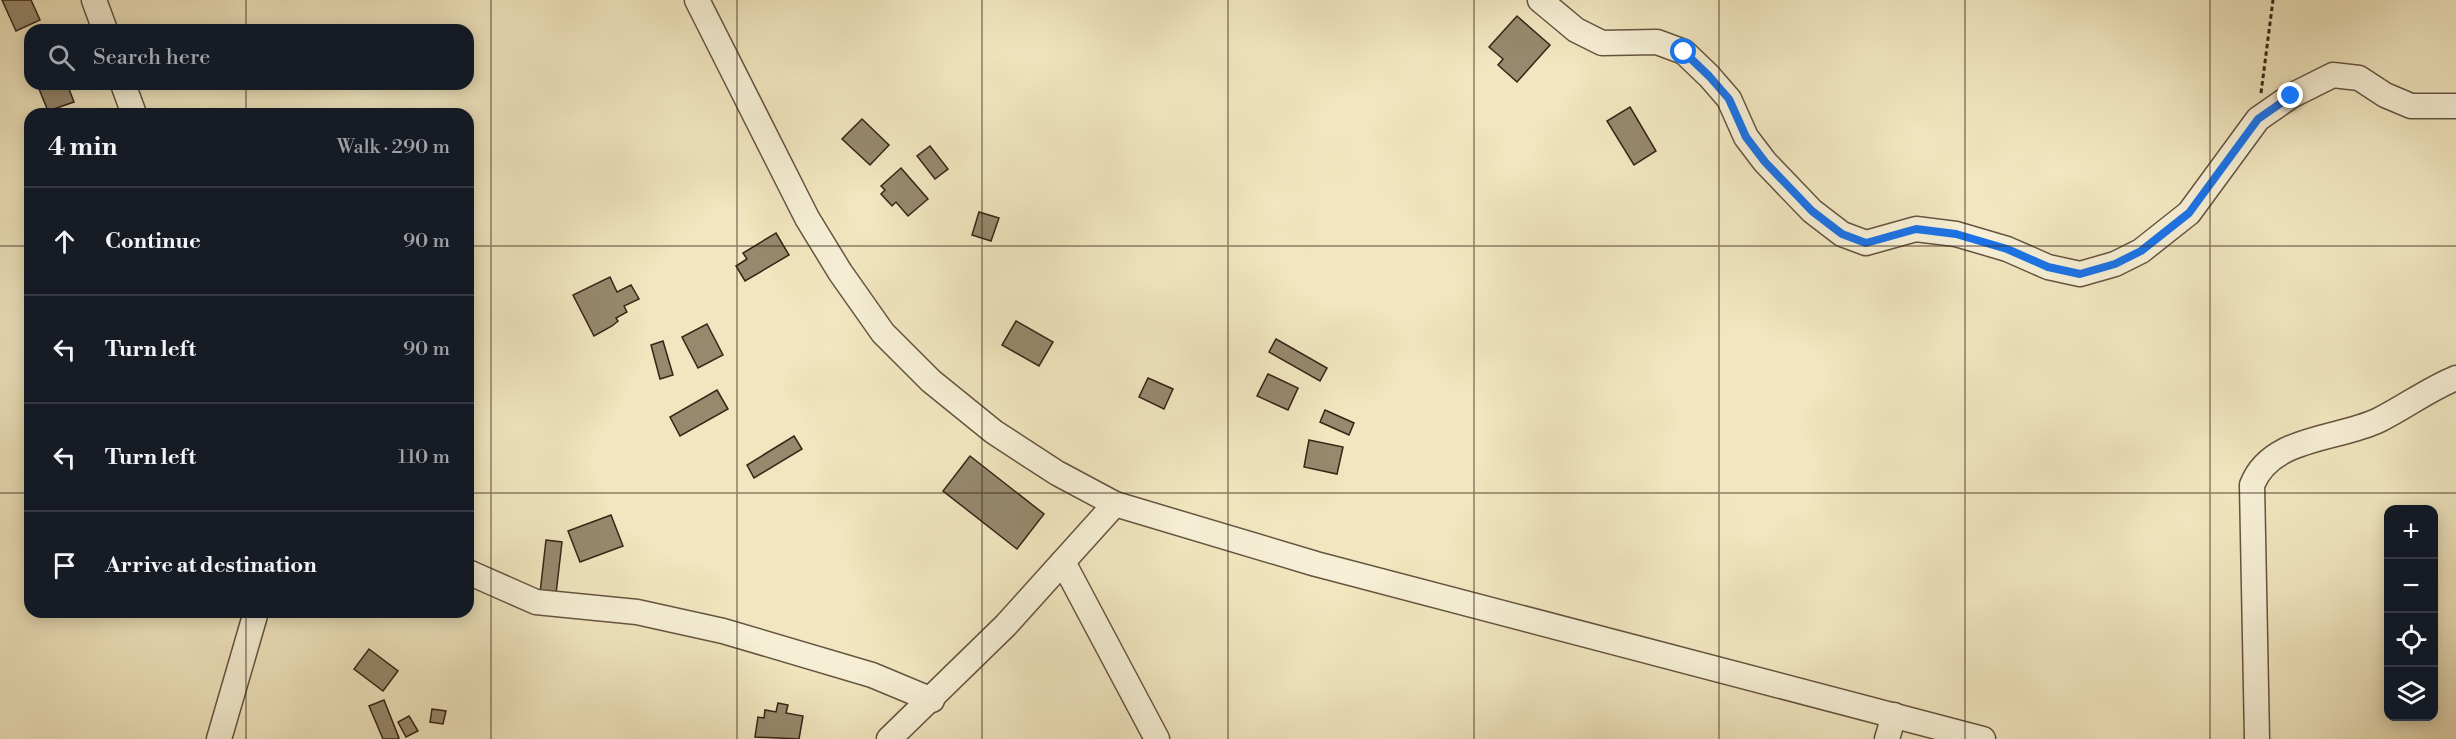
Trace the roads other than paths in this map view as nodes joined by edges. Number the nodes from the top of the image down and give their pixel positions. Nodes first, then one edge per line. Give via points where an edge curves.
1 (94, 0) edge
2 (1540, 0) edge
3 (700, 1) edge
4 (103, 24) edge
5 (125, 90) edge
6 (2456, 106) edge
7 (132, 108) edge
8 (2456, 378) edge
9 (1115, 504) junction
10 (1063, 562) junction
11 (474, 575) edge
12 (253, 618) edge
13 (932, 700) junction
14 (1894, 715) junction
15 (219, 739) edge
16 (889, 739) edge
17 (1157, 739) edge
18 (1887, 739) edge
19 (1983, 739) edge
20 (2257, 739) edge

1 - 4 street
2 - 6 street via 1576,30 1602,43 1657,42 1684,52 1729,99 1746,137 1791,189 1842,234 1866,243 1916,229 1956,234 2007,249 2048,267 2080,274 2141,251 2189,213 2258,119 2291,96 2333,75 2359,78 2411,106
3 - 9 street via 807,218 884,333 931,381 994,432 1057,473
5 - 7 street
8 - 20 street via 2376,421 2284,451 2257,473 2252,485
9 - 10 street
9 - 14 street via 1316,564
10 - 13 street
10 - 17 street
11 - 13 street via 536,602 637,612 723,631 872,675
12 - 15 street
13 - 16 street
14 - 18 street
14 - 19 street

